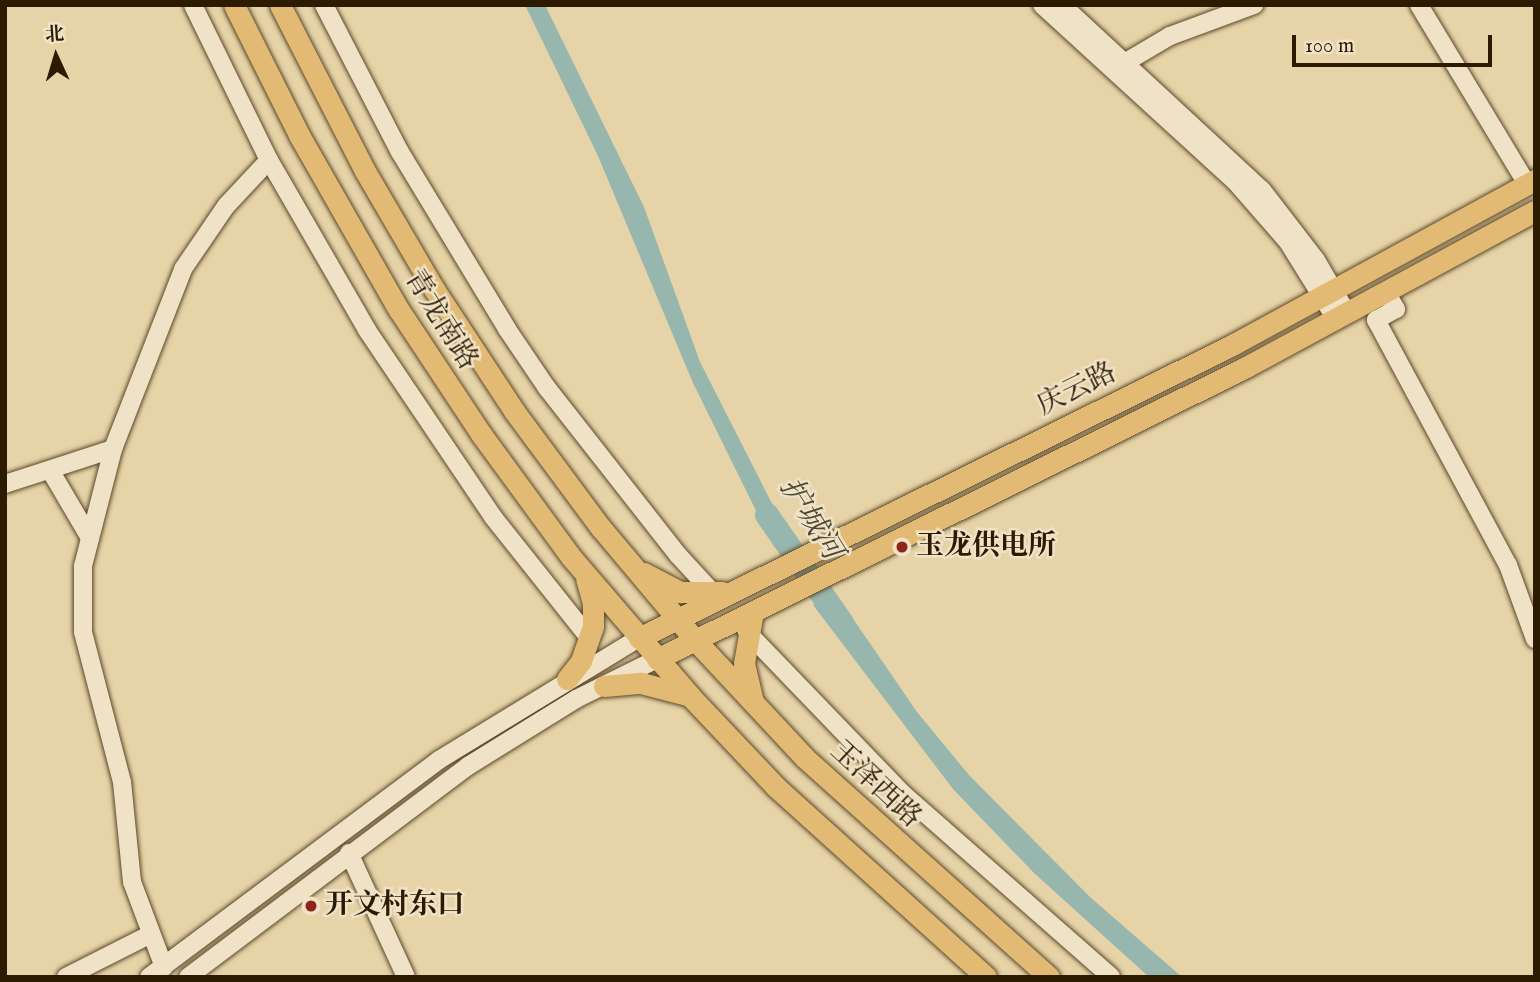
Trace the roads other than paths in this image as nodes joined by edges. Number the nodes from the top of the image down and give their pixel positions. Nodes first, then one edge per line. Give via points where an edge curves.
1 (193, 5) edge
2 (234, 5) edge
3 (279, 5) edge
4 (324, 5) edge
5 (1042, 5) edge
6 (1062, 5) edge
7 (1254, 5) edge
8 (1419, 5) edge
9 (1126, 62) junction
10 (269, 160) junction
11 (1531, 182) edge
12 (1535, 211) edge
13 (1386, 292) junction
14 (1328, 293) junction
15 (1341, 316) junction
16 (113, 449) junction
17 (50, 470) junction
18 (5, 485) edge
19 (90, 538) junction
20 (571, 557) junction
21 (626, 560) junction
22 (738, 589) junction
23 (714, 594) junction
24 (753, 612) junction
25 (676, 620) junction
26 (747, 632) junction
27 (639, 638) junction
28 (590, 639) junction
29 (1535, 639) edge
30 (695, 640) junction
31 (657, 659) junction
32 (567, 679) junction
33 (604, 686) junction
34 (690, 696) junction
35 (753, 704) junction
36 (349, 853) junction
37 (149, 935) junction
38 (156, 972) edge
39 (66, 977) edge
40 (188, 977) edge
41 (406, 977) edge
42 (986, 977) edge
43 (1049, 977) edge
44 (1111, 977) edge

1 - 10 street
2 - 20 main road, 青龙南路 via 299,135 399,310 481,434
3 - 21 main road, 青龙南路 via 365,171 434,289 514,411
4 - 23 street via 400,152 507,329 547,388
5 - 14 street via 1235,181
6 - 9 street
7 - 9 street via 1170,36
8 - 11 street
9 - 14 street via 1262,190
10 - 16 street via 226,206 183,270
10 - 28 street via 414,404 493,517
11 - 14 main road, 庆云路
12 - 13 main road, 庆云路
13 - 15 main road, 庆云路
13 - 29 street via 1396,309 1376,320 1508,565
14 - 15 street
14 - 22 main road, 庆云路
15 - 24 main road, 庆云路
16 - 17 street
16 - 19 street
17 - 18 street
17 - 19 street
19 - 37 street via 81,583 83,632 122,782 132,882
20 - 27 main road, 青龙南路
20 - 28 main road via 590,590
21 - 23 main road via 670,589
21 - 25 main road, 青龙南路
22 - 23 main road
22 - 25 main road, 庆云路
24 - 26 main road
24 - 30 main road, 庆云路
25 - 27 main road, 庆云路
25 - 30 main road, 玉泽西路
26 - 35 main road via 744,663
26 - 44 street via 903,794
27 - 31 main road
27 - 32 street
28 - 32 main road
30 - 31 main road, 庆云路
30 - 35 main road, 玉泽西路
31 - 33 street
31 - 34 main road
32 - 38 street via 439,760
33 - 34 main road via 654,684
33 - 36 street via 495,748
34 - 42 main road via 821,830
35 - 43 main road, 玉泽西路 via 880,829
36 - 40 street
36 - 41 street
37 - 38 street
37 - 39 street

